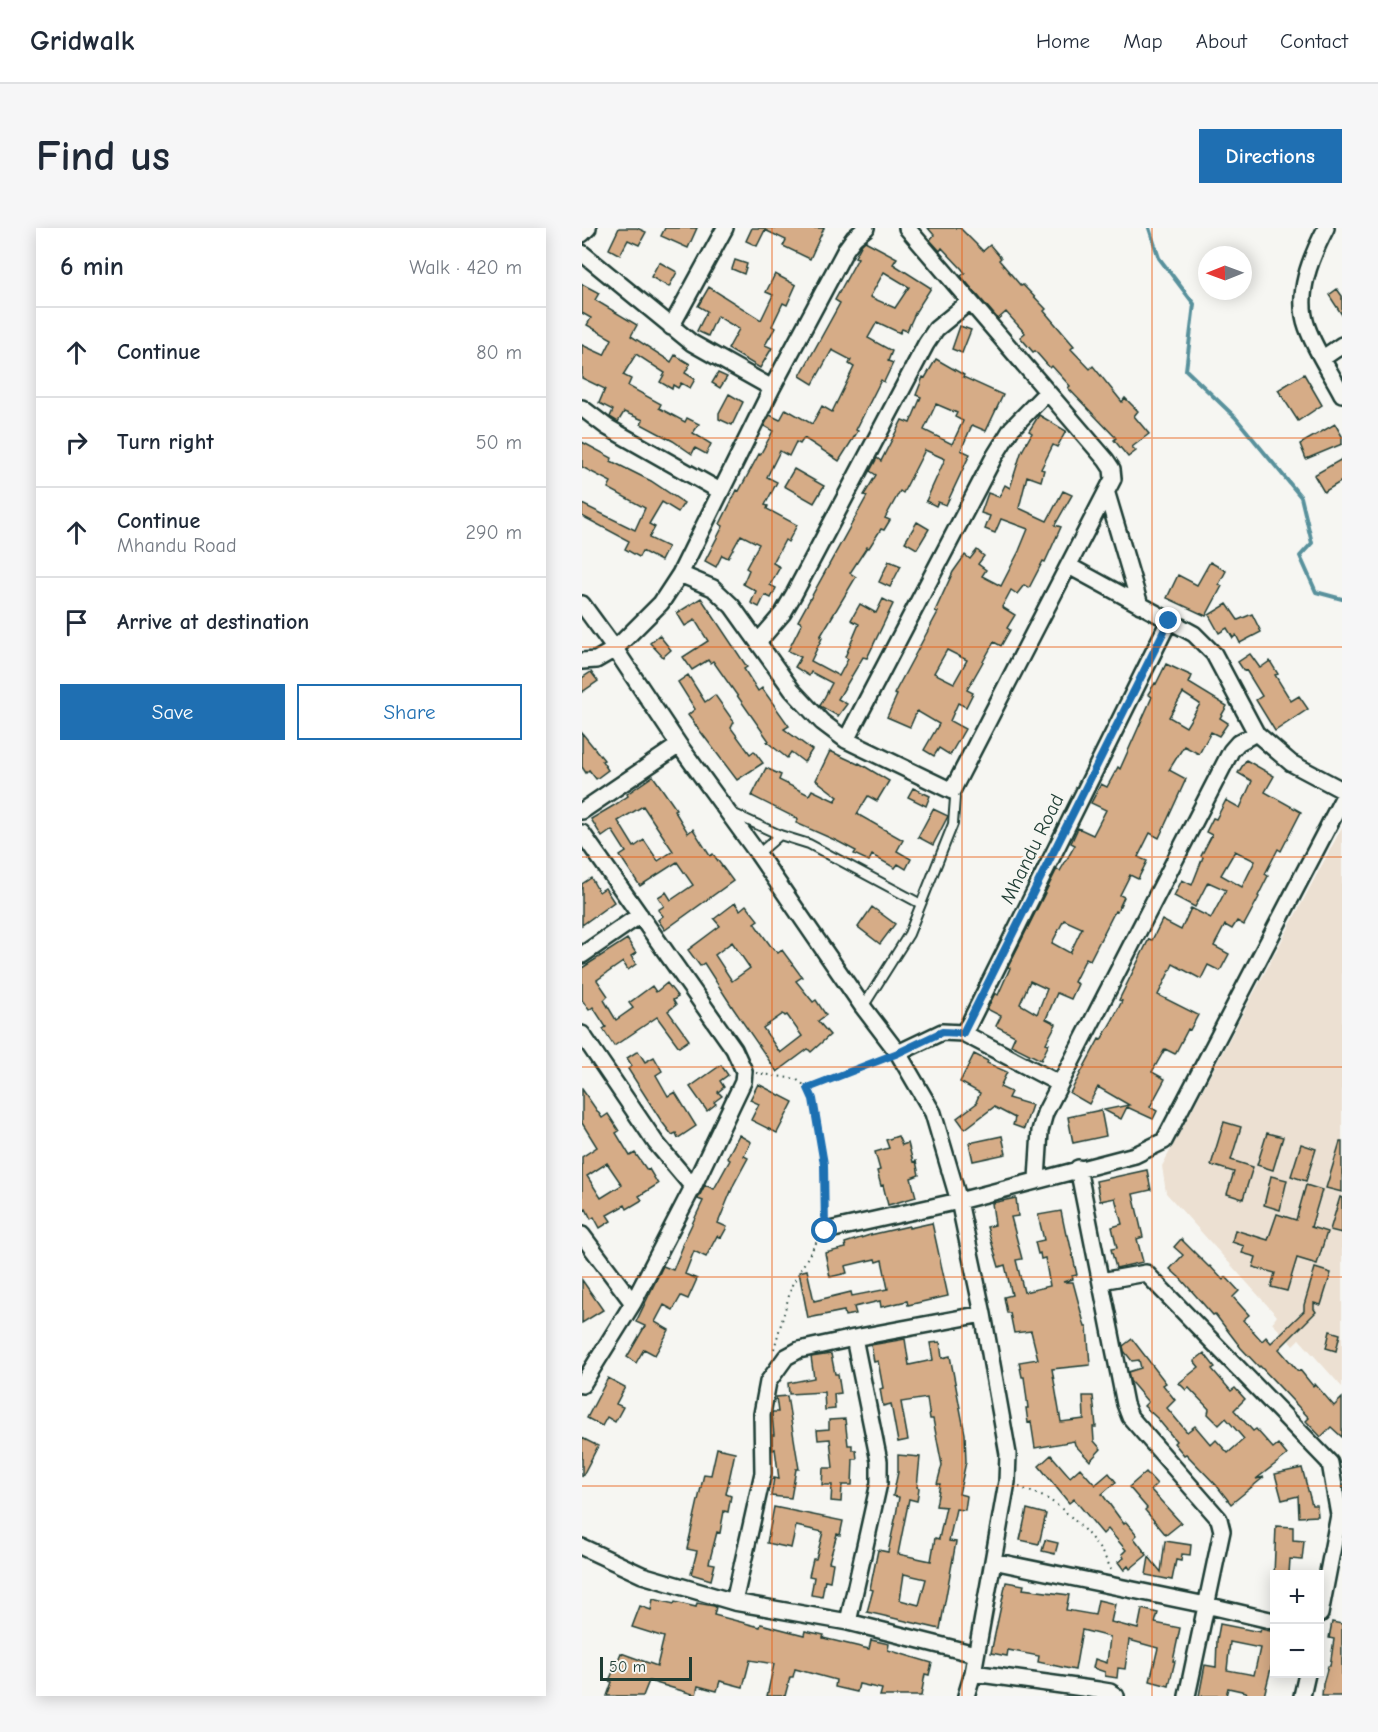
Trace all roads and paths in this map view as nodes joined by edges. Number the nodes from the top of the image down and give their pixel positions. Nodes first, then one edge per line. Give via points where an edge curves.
1 (588, 228) edge
2 (725, 228) edge
3 (866, 228) edge
4 (907, 228) edge
5 (1326, 228) edge
6 (582, 234) edge
7 (582, 253) edge
8 (969, 302) junction
9 (671, 327) junction
10 (1342, 345) edge
11 (1323, 358) junction
12 (772, 388) junction
13 (1047, 392) junction
14 (1342, 394) edge
15 (582, 408) edge
16 (720, 491) junction
17 (1107, 494) junction
18 (1069, 566) junction
19 (680, 574) junction
20 (582, 604) edge
21 (1140, 605) junction
22 (1169, 621) junction
23 (759, 642) junction
24 (615, 649) junction
25 (582, 661) edge
26 (1256, 733) junction
27 (846, 740) junction
28 (679, 745) junction
29 (1342, 790) edge
30 (952, 791) junction
31 (1342, 800) edge
32 (726, 810) junction
33 (582, 811) edge
34 (582, 833) edge
35 (780, 835) junction
36 (758, 854) junction
37 (921, 904) junction
38 (640, 915) junction
39 (582, 955) edge
40 (863, 1007) junction
41 (963, 1033) junction
42 (582, 1034) edge
43 (898, 1053) junction
44 (744, 1071) junction
45 (1060, 1084) junction
46 (808, 1088) junction
47 (1078, 1168) junction
48 (1036, 1179) junction
49 (693, 1187) junction
50 (958, 1201) junction
51 (825, 1231) junction
52 (582, 1235) edge
53 (1101, 1281) junction
54 (633, 1303) junction
55 (983, 1314) junction
56 (854, 1338) junction
57 (774, 1350) dead end
58 (582, 1385) edge
59 (1007, 1482) junction
60 (582, 1547) edge
61 (993, 1561) junction
62 (1116, 1586) junction
63 (1324, 1593) edge
64 (734, 1602) junction
65 (1206, 1605) junction
66 (1270, 1620) edge
67 (848, 1622) junction
68 (975, 1653) junction
69 (973, 1673) junction
70 (1306, 1678) edge
71 (1082, 1692) edge
72 (966, 1696) edge
73 (1116, 1696) edge
74 (1186, 1696) edge
75 (1302, 1696) edge

1 - 6 street
2 - 9 street
3 - 12 street via 846,249
4 - 8 street
5 - 11 street via 1304,288 1307,327
7 - 9 street
8 - 13 street
8 - 23 street via 936,330 926,344 794,594
9 - 12 street
10 - 11 street
11 - 14 street
12 - 16 street
13 - 17 street via 1112,469
13 - 27 street via 1012,428 994,457
15 - 16 street via 607,427
16 - 19 street
17 - 18 street
17 - 21 street
18 - 21 street
18 - 30 street
19 - 23 street via 712,588 732,606
19 - 24 street via 661,603
20 - 24 street
21 - 22 street
22 - 26 street via 1194,634 1214,654
22 - 41 street, Mhandu Road
23 - 27 street via 792,690 822,722
24 - 25 street via 596,660
24 - 28 street
26 - 29 street via 1291,763
26 - 45 street via 1231,751
27 - 30 street
28 - 32 street
28 - 33 street
30 - 37 lane via 953,824
31 - 47 street via 1164,1141 1135,1155
32 - 35 lane
32 - 36 street
34 - 38 street
35 - 36 lane
35 - 37 lane via 809,844
36 - 40 street
37 - 40 lane via 909,934
38 - 39 street
38 - 44 street via 734,1049
40 - 43 street
41 - 43 street via 942,1032
41 - 45 street
42 - 49 street via 656,1143
43 - 46 path
43 - 50 street via 933,1113
44 - 46 path via 796,1079
44 - 49 street via 743,1083
45 - 48 street via 1040,1131
46 - 51 path via 824,1164
47 - 48 street
47 - 53 street
48 - 50 street
49 - 54 street
50 - 51 street
50 - 55 street
51 - 57 path via 792,1285
52 - 54 street
53 - 63 street via 1146,1273 1330,1463 1339,1515
53 - 65 street via 1130,1417 1219,1519 1222,1532
54 - 58 street
55 - 56 street
55 - 59 street via 1008,1454
56 - 64 street via 799,1350 786,1357 768,1382 762,1414 763,1473
56 - 67 street via 879,1461 879,1483
59 - 61 street
59 - 62 path via 1053,1502 1091,1538 1108,1562
60 - 64 street via 642,1575
61 - 62 street
61 - 68 street
62 - 65 street
64 - 67 street
65 - 66 street
65 - 74 street
67 - 68 street
68 - 69 street
69 - 71 street
69 - 72 street
70 - 75 street
71 - 73 street via 1110,1692

